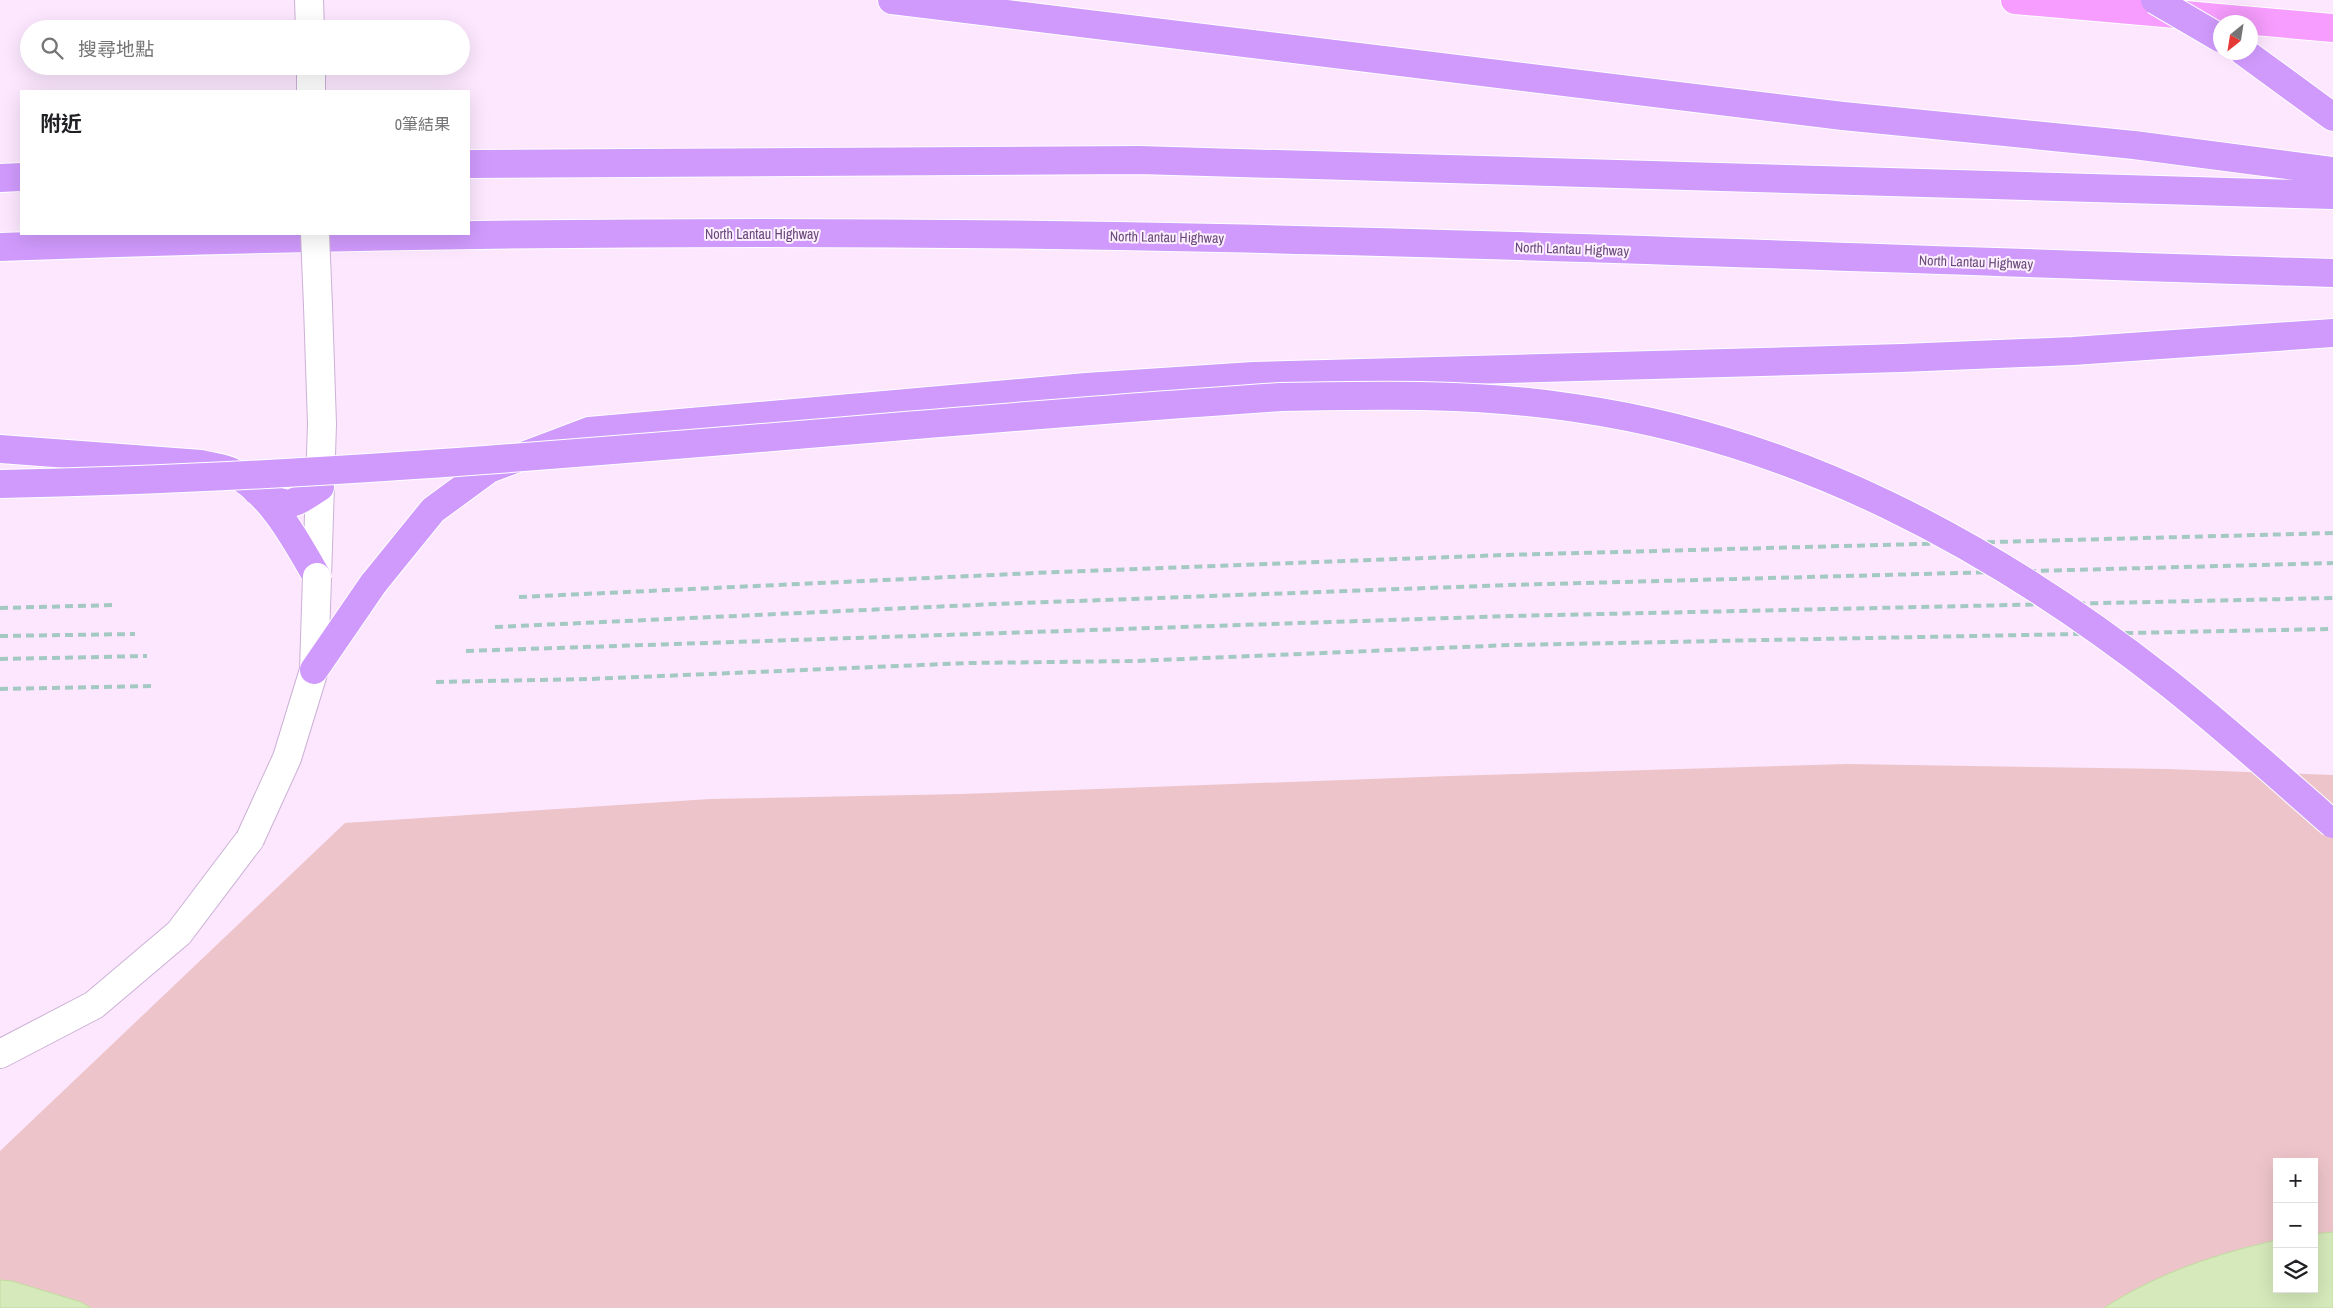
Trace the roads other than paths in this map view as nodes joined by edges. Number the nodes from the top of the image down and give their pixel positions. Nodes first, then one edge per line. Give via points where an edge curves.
1 (309, 0) edge
2 (892, 0) edge
3 (2015, 0) edge
4 (2155, 0) edge
5 (310, 20) edge
6 (2333, 28) edge
7 (2213, 34) edge
8 (2255, 60) edge
9 (311, 75) edge
10 (311, 90) edge
11 (2333, 117) edge
12 (470, 164) edge
13 (2333, 171) edge
14 (20, 177) edge
15 (0, 178) edge
16 (2333, 195) edge
17 (315, 235) edge
18 (0, 247) edge
19 (2333, 273) edge
20 (2333, 333) edge
21 (0, 449) edge
22 (0, 484) edge
23 (320, 487) junction
24 (257, 491) junction
25 (317, 577) junction
26 (314, 670) junction
27 (2333, 824) edge
28 (0, 1054) edge

1 - 5 lane
2 - 13 highway via 1843,116 2134,145
3 - 6 main road
4 - 7 highway, bridge
8 - 11 highway
9 - 10 lane
12 - 16 highway via 1139,160
14 - 15 highway
17 - 23 lane, bridge via 322,424
18 - 19 highway, North Lantau Highway via 348,238 895,234 1222,238
20 - 26 highway, bridge via 2026,353 1243,377 1086,387 589,431 489,469 433,510 373,584
21 - 24 highway via 201,464 230,471
22 - 27 highway, bridge via 148,481 432,465 1281,397 1396,394 1487,398 1576,408 1666,425 1745,447 1832,478 1908,513 1994,561 2075,614 2167,682
23 - 24 highway via 296,502 280,504
23 - 25 lane
24 - 25 highway via 289,529
25 - 26 lane, bridge
26 - 28 lane, bridge via 287,758 250,839 179,933 94,1005

